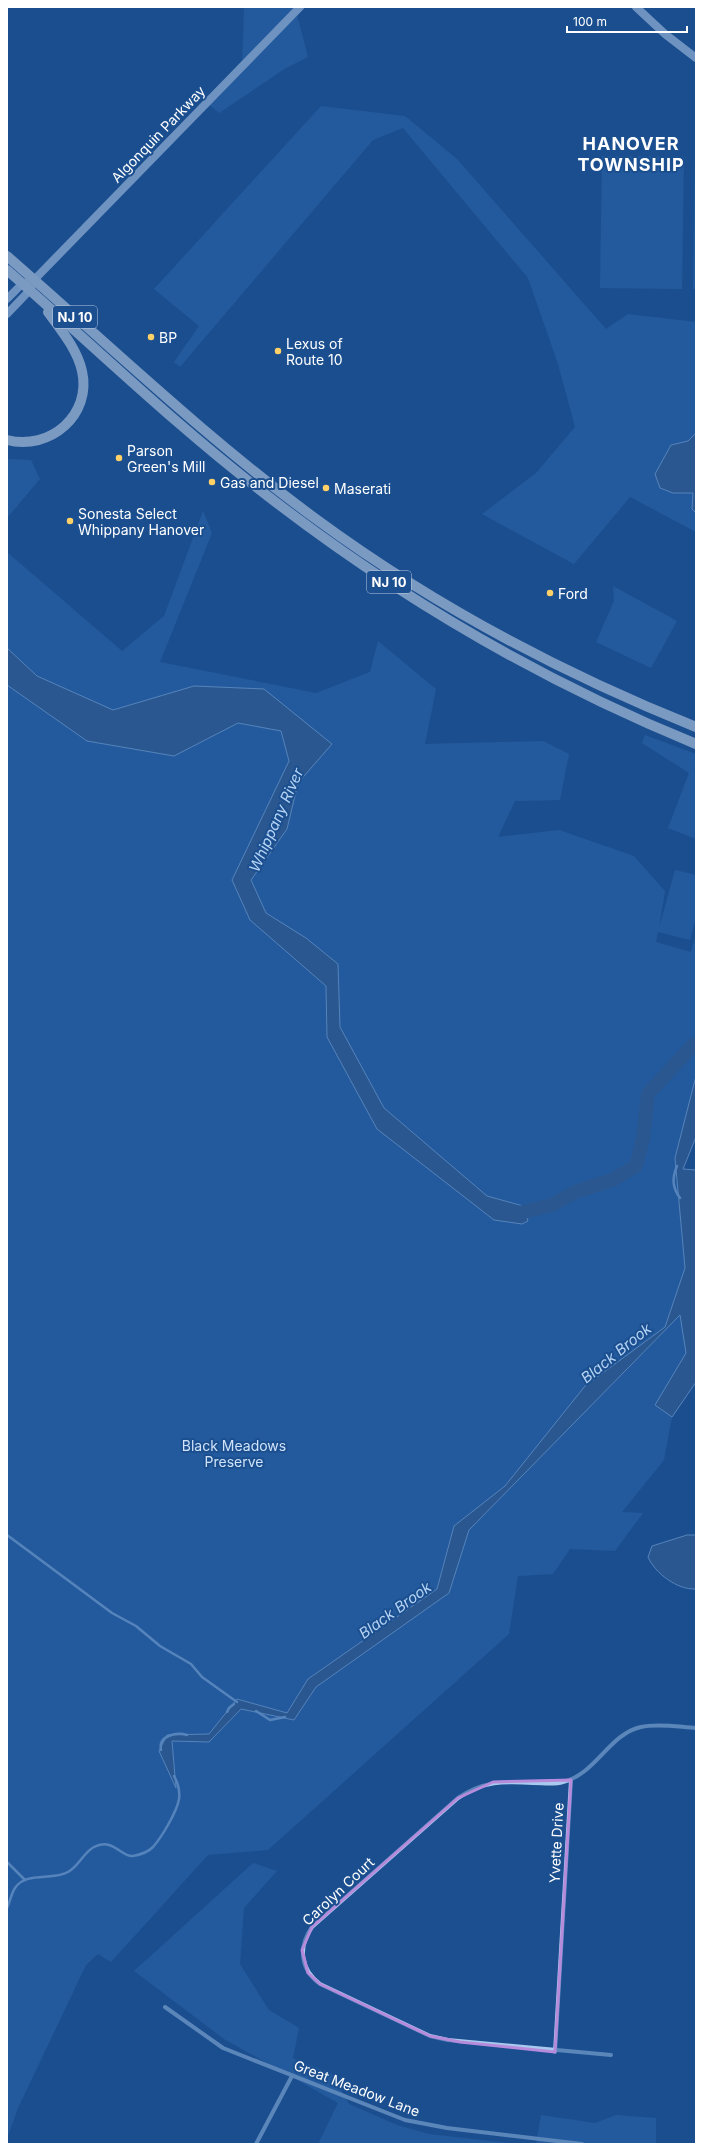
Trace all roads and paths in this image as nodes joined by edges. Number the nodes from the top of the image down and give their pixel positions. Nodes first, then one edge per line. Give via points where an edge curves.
1 (300, 7) edge
2 (636, 7) edge
3 (696, 58) edge
4 (7, 256) edge
5 (7, 270) edge
6 (34, 280) junction
7 (29, 290) junction
8 (7, 299) edge
9 (7, 314) edge
10 (7, 440) edge
11 (696, 728) edge
12 (696, 744) edge
13 (696, 1728) edge
14 (571, 1780) junction
15 (165, 2007) dead end
16 (555, 2052) junction
17 (611, 2055) dead end
18 (292, 2076) junction
19 (256, 2144) edge
20 (582, 2144) edge

1 - 6 street, Algonquin Parkway
2 - 3 street
4 - 6 main road, NJ 10
5 - 7 main road, NJ 10
6 - 7 street, Algonquin Parkway
6 - 11 main road, NJ 10 via 232,454 317,520 391,571 470,619 549,662
7 - 8 street, Algonquin Parkway
7 - 9 street, Algonquin Parkway
7 - 10 main road via 74,351 82,372 83,393 76,414 56,433 25,443
7 - 12 main road, NJ 10 via 213,452 268,497 357,561 528,666 609,706
13 - 14 street via 651,1726 633,1729 583,1773
14 - 16 street, Yvette Drive
14 - 16 street, Carolyn Court via 553,1784 493,1782 468,1791 312,1927 302,1950 308,1973 320,1984 430,2036 460,2042
15 - 18 street, Great Meadow Lane via 223,2048
16 - 17 street, Carolyn Court
18 - 19 street
18 - 20 street, Great Meadow Lane via 405,2120 425,2125

